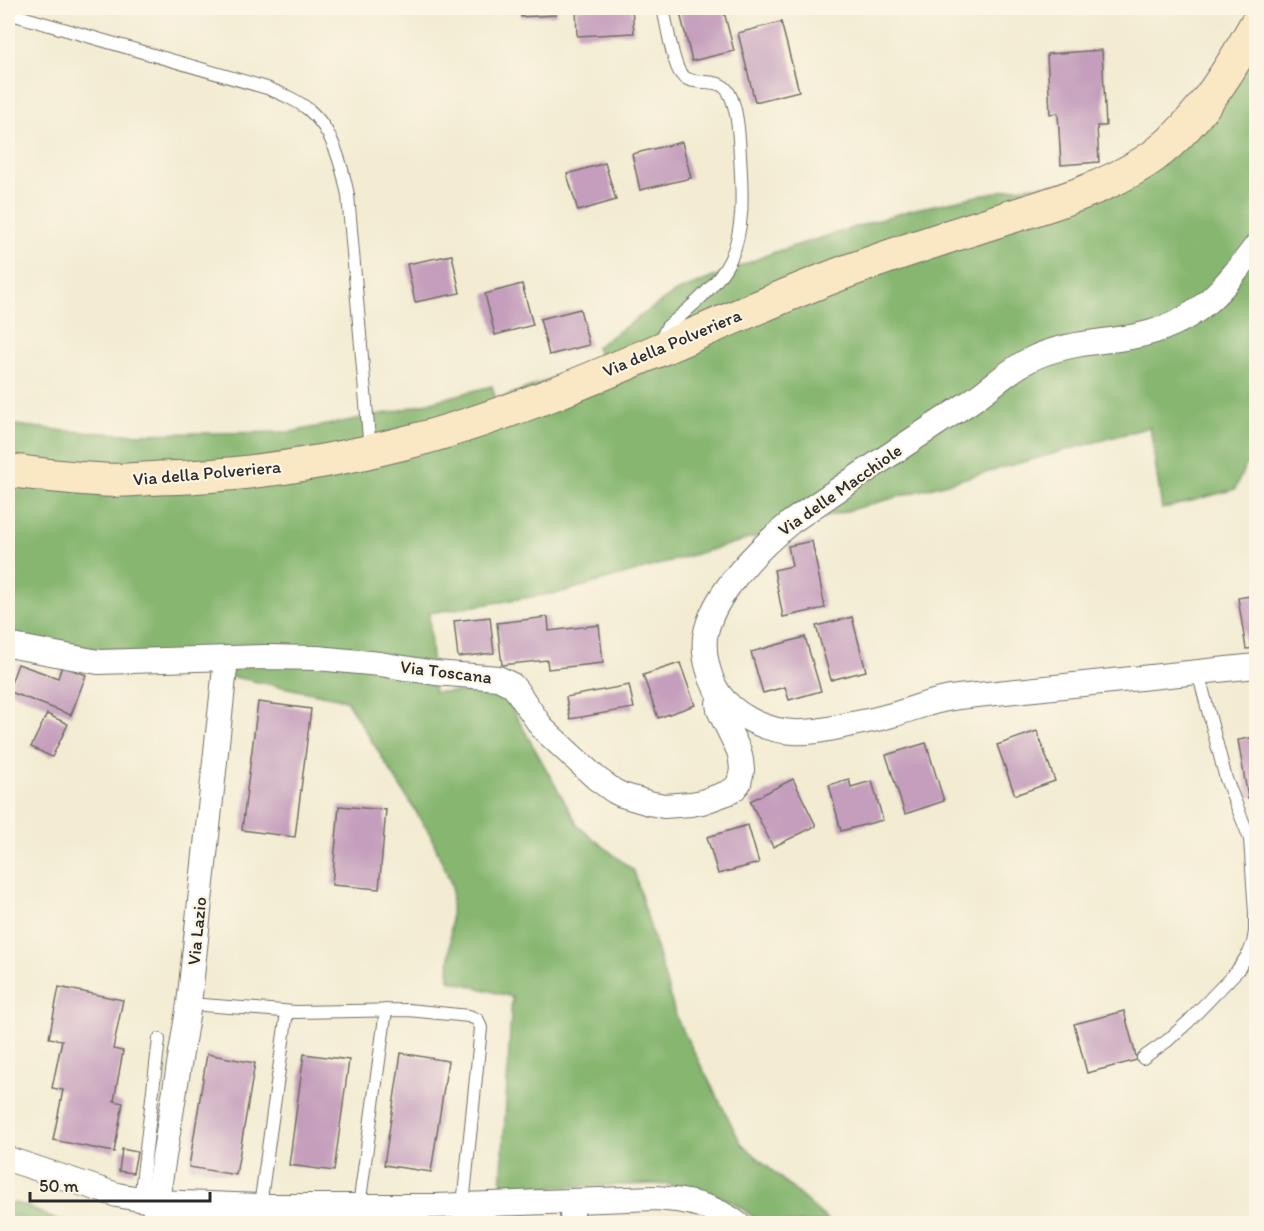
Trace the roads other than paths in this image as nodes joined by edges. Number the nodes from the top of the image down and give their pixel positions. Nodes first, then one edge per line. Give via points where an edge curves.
1 (663, 8) edge
2 (8, 13) edge
3 (1252, 44) edge
4 (1257, 246) edge
5 (667, 346) junction
6 (370, 451) junction
7 (8, 470) edge
8 (8, 645) edge
9 (226, 659) junction
10 (1257, 666) edge
11 (1198, 672) junction
12 (722, 698) junction
13 (189, 1004) junction
14 (386, 1010) junction
15 (287, 1012) junction
16 (159, 1039) dead end
17 (1143, 1058) dead end
18 (8, 1159) edge
19 (463, 1205) junction
20 (260, 1206) junction
21 (359, 1206) junction
22 (150, 1208) edge
23 (572, 1213) edge
24 (232, 1214) edge
25 (335, 1215) edge
26 (436, 1215) edge
27 (738, 1224) edge

1 - 5 lane via 681,75 718,83 731,96 738,126 741,173 739,234 729,262 706,291 665,330
2 - 6 lane via 267,88 299,103 319,120 337,154 348,195
3 - 5 main road, Via della Polveriera via 1180,132 1147,161 1124,174 1092,190 831,278
4 - 12 street, Via delle Macchiole via 1228,283 1184,319 1132,338 1065,347 1029,360 784,527 736,576 710,622 705,651 713,683
5 - 6 main road, Via della Polveriera via 519,406 417,440
6 - 7 main road, Via della Polveriera via 263,470 186,477 107,480
8 - 9 street, Via Toscana via 98,662
9 - 12 street, Via Toscana via 329,659 501,679 518,691 543,729 596,778 622,795 664,806 702,802 727,794 739,783 741,760 719,710
9 - 13 street, Via Lazio
10 - 11 street, Via delle Macchiole
11 - 12 street, Via delle Macchiole via 949,698 882,718 805,733 754,722
11 - 17 lane via 1226,779 1250,838 1254,938 1247,957 1227,982 1188,1022
13 - 15 lane
13 - 22 street, Via Lazio
14 - 15 lane
14 - 19 lane via 470,1016 480,1023
14 - 21 lane
15 - 20 lane
16 - 22 lane
18 - 22 street
19 - 23 street
19 - 26 street
20 - 24 street
20 - 25 street
21 - 25 street
21 - 26 street
22 - 24 street
23 - 27 street via 647,1198 673,1199 719,1211

